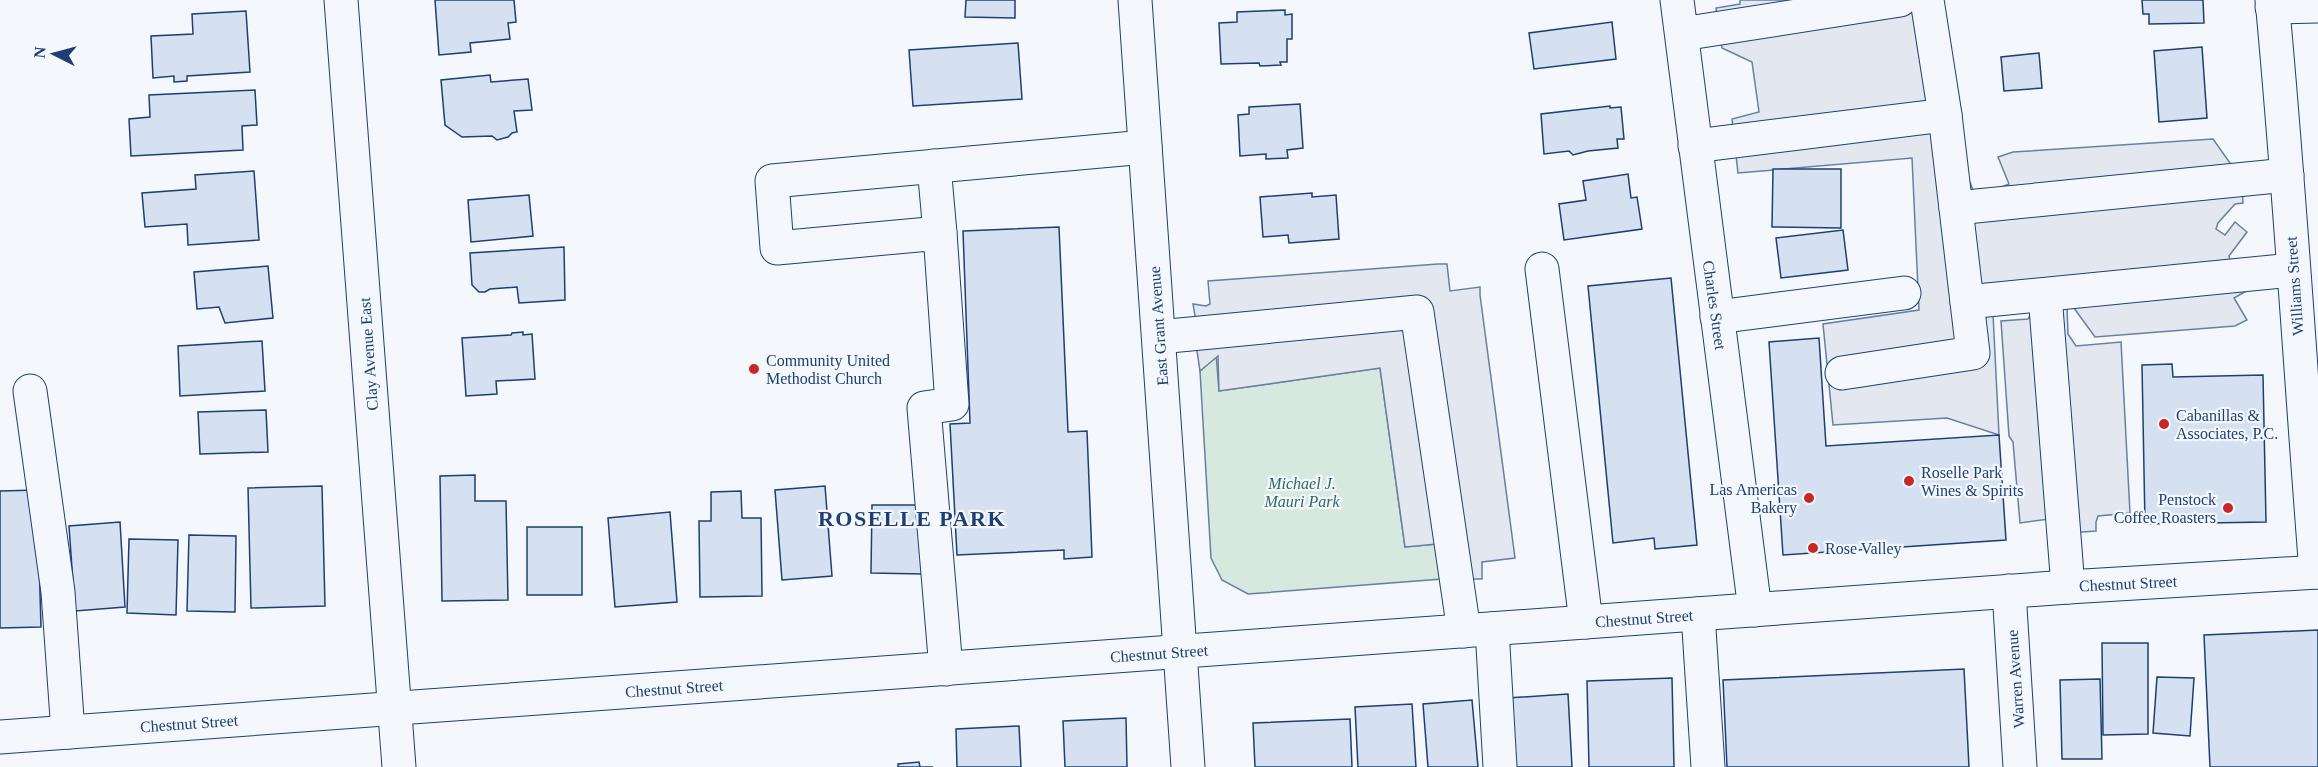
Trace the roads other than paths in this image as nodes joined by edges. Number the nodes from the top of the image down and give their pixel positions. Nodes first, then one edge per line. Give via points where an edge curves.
1 (341, 0) edge
2 (1135, 0) edge
3 (1677, 0) edge
4 (1900, 0) edge
5 (1927, 0) edge
6 (2272, 3) edge
7 (2318, 6) edge
8 (1682, 34) junction
9 (1945, 115) junction
10 (1695, 146) junction
11 (1145, 147) junction
12 (934, 166) junction
13 (2287, 175) junction
14 (1956, 208) junction
15 (940, 233) junction
16 (1542, 269) dead end
17 (2292, 270) junction
18 (1904, 293) dead end
19 (2045, 295) junction
20 (1967, 302) junction
21 (1717, 317) junction
22 (1159, 337) junction
23 (1842, 373) dead end
24 (30, 391) dead end
25 (2317, 572) edge
26 (2068, 587) junction
27 (2009, 591) junction
28 (1755, 610) junction
29 (1698, 614) junction
30 (1586, 622) junction
31 (1478, 630) junction
32 (1180, 652) junction
33 (946, 669) junction
34 (395, 708) junction
35 (68, 732) junction
36 (0, 737) edge
37 (399, 767) edge
38 (1188, 767) edge
39 (1500, 767) edge
40 (1708, 767) edge
41 (2020, 767) edge

1 - 34 street, Clay Avenue East
2 - 11 street, East Grant Avenue
3 - 8 street, Charles Street
4 - 8 street
5 - 9 street
6 - 7 street
6 - 13 street, Williams Street
8 - 10 street, Charles Street
9 - 10 street
9 - 14 street
10 - 21 street, Charles Street
11 - 12 street
11 - 22 street, East Grant Avenue
12 - 15 street
12 - 15 street via 772,181 777,248
13 - 14 street
13 - 17 street, Williams Street
14 - 20 street
15 - 33 street via 952,404 924,408
16 - 30 street
17 - 19 street
17 - 25 street, Williams Street
18 - 21 street
19 - 20 street
19 - 26 street
20 - 23 street via 1973,353
21 - 28 street, Charles Street
22 - 31 street via 1417,312
22 - 32 street, East Grant Avenue
24 - 35 street via 58,592
25 - 26 street, Chestnut Street
26 - 27 street, Chestnut Street
27 - 28 street, Chestnut Street
27 - 41 street, Warren Avenue
28 - 29 street, Chestnut Street
29 - 30 street, Chestnut Street
29 - 40 street
30 - 31 street, Chestnut Street
31 - 32 street, Chestnut Street
31 - 39 street
32 - 33 street, Chestnut Street
32 - 38 street, East Grant Avenue
33 - 34 street, Chestnut Street
34 - 35 street, Chestnut Street
34 - 37 street, Clay Avenue East
35 - 36 street, Chestnut Street

